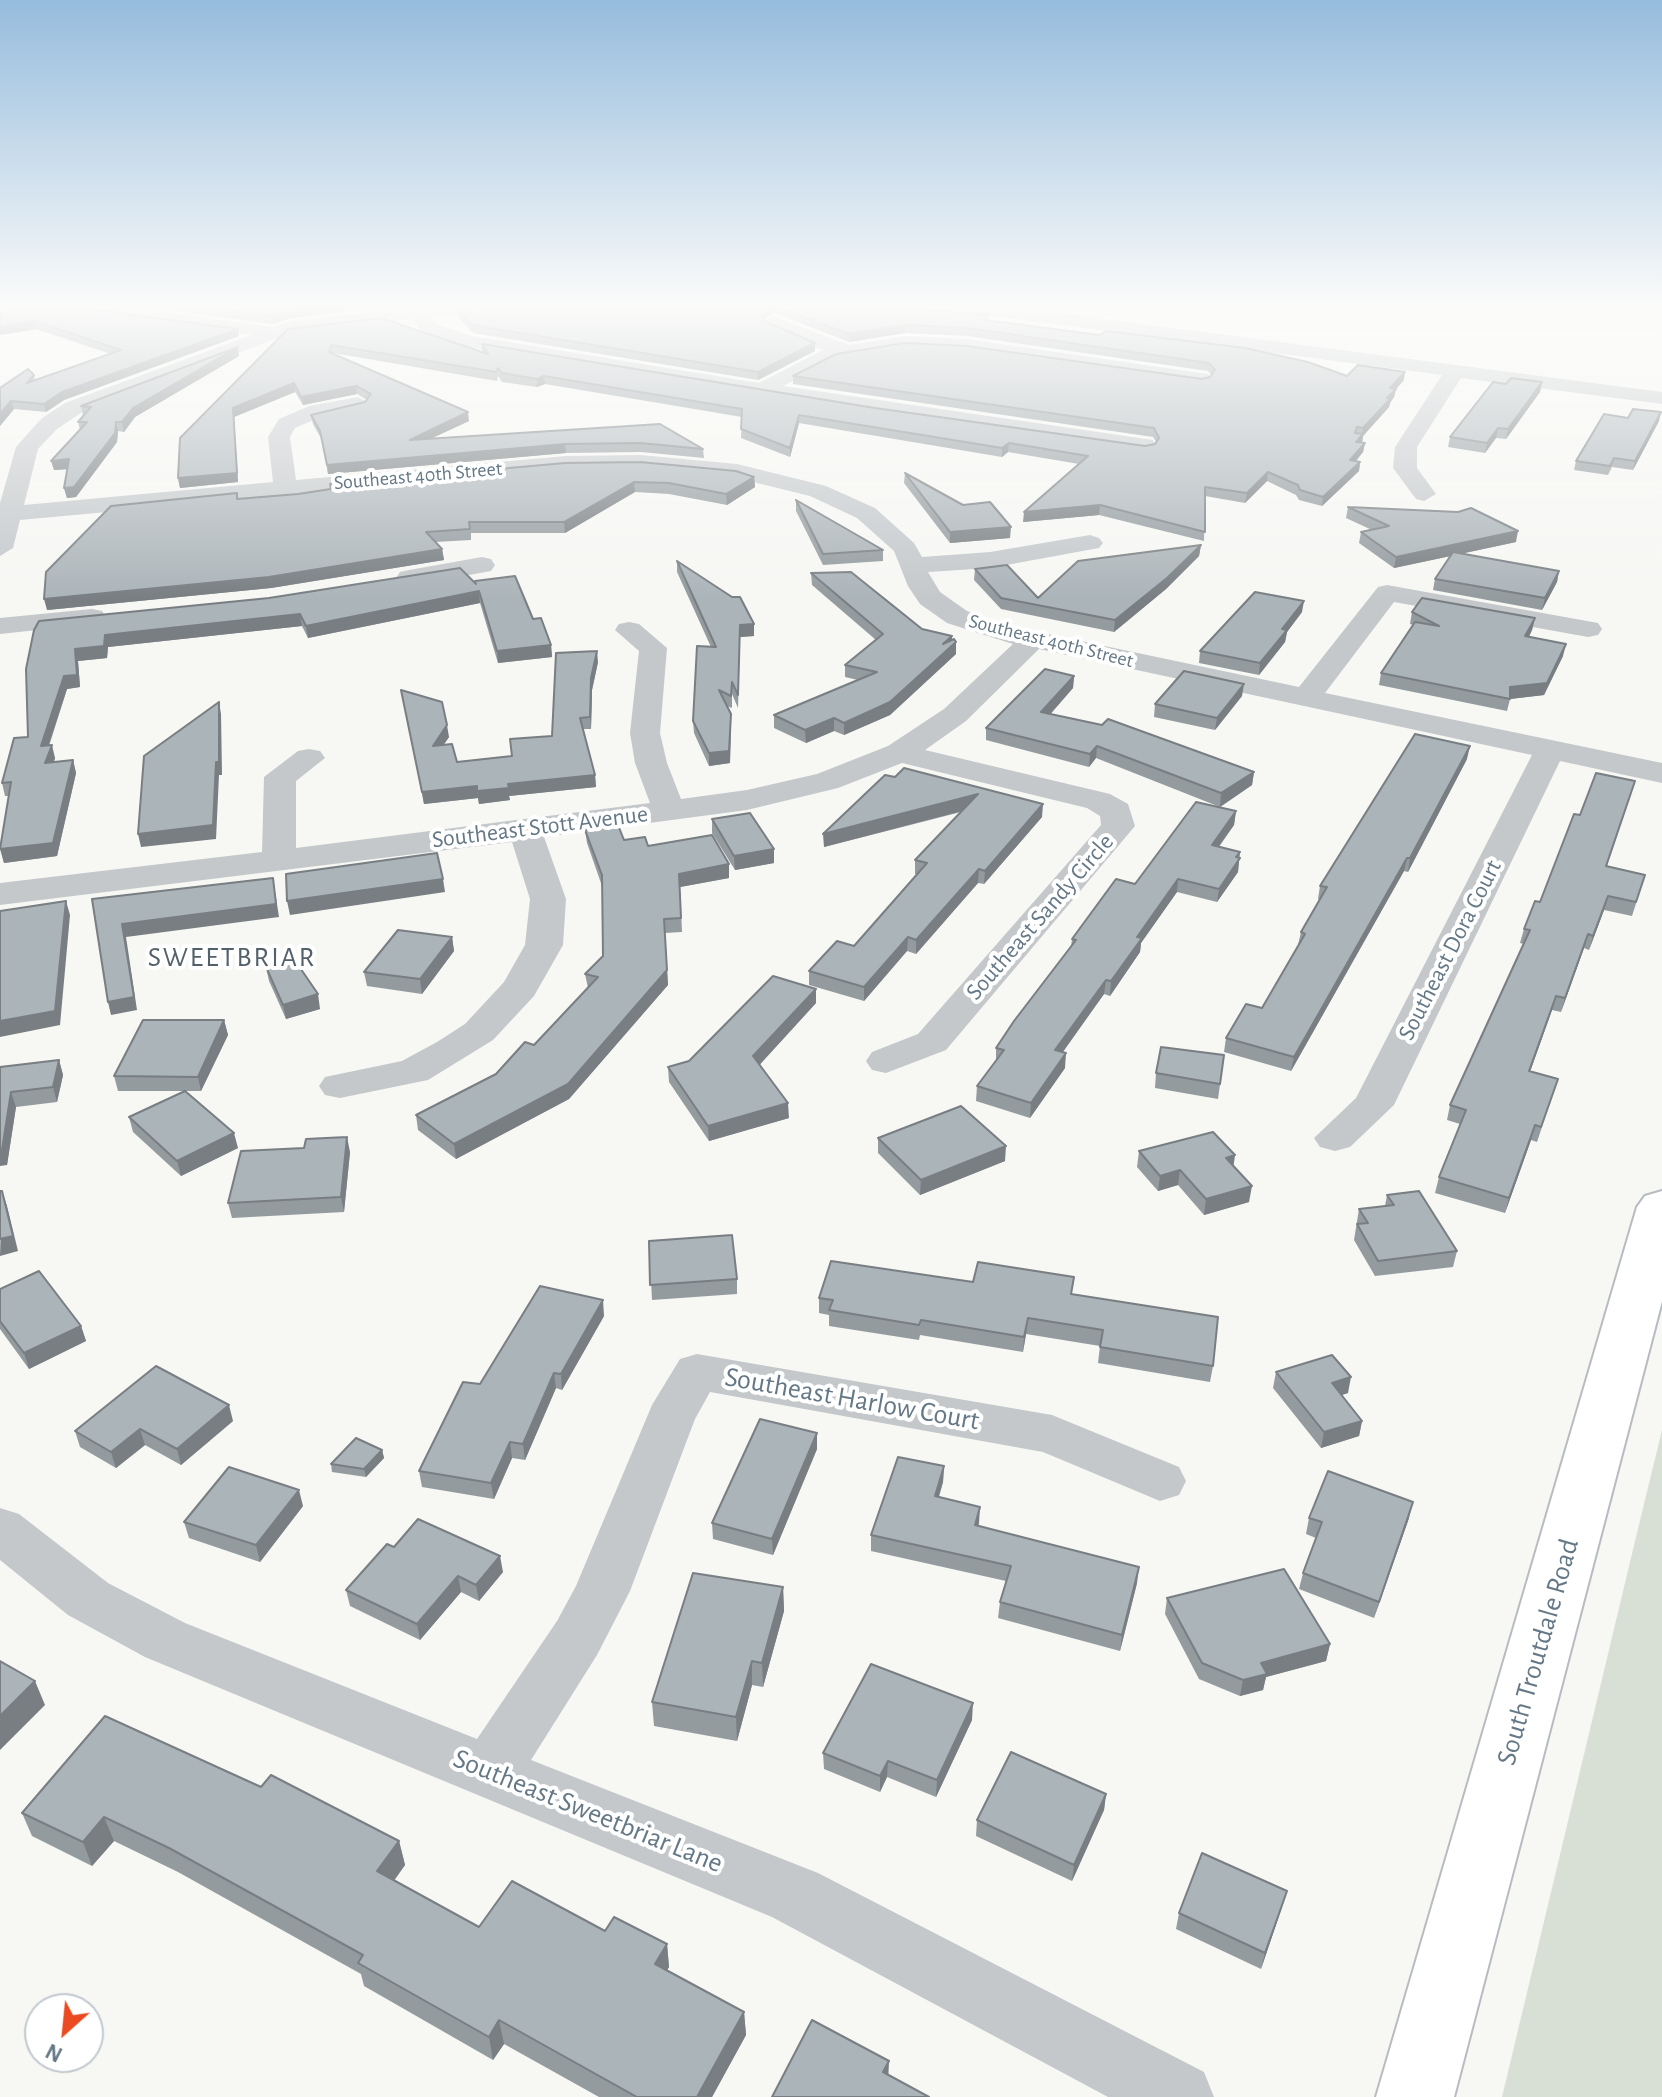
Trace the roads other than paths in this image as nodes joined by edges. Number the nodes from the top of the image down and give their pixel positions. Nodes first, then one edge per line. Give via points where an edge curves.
1 (83, 404) edge
2 (354, 404) edge
3 (864, 404) edge
4 (1434, 404) edge
5 (1145, 445) edge
6 (0, 447) edge
7 (27, 447) junction
8 (285, 488) junction
9 (1424, 494) dead end
10 (11, 513) junction
11 (1090, 543) dead end
12 (0, 548) edge
13 (482, 565) dead end
14 (915, 565) junction
15 (377, 583) edge
16 (121, 614) edge
17 (0, 626) edge
18 (1588, 629) dead end
19 (629, 630) dead end
20 (1033, 640) junction
21 (1306, 698) junction
22 (1550, 750) junction
23 (899, 753) junction
24 (309, 758) dead end
25 (1662, 773) edge
26 (669, 810) junction
27 (525, 830) junction
28 (279, 859) junction
29 (0, 894) edge
30 (886, 1061) dead end
31 (340, 1086) dead end
32 (1335, 1138) dead end
33 (1662, 1207) edge
34 (1160, 1481) dead end
35 (0, 1529) edge
36 (490, 1771) junction
37 (1179, 2097) edge
38 (1415, 2097) edge

1 - 7 street via 49,424
2 - 8 street via 287,424 279,437
3 - 5 street
4 - 9 street via 1403,459 1409,478
6 - 7 street
7 - 10 street
8 - 10 street, Southeast 40th Street
8 - 14 street, Southeast 40th Street via 591,462 715,468 785,481 843,501 889,530
10 - 12 street
11 - 14 street via 1004,558
13 - 15 street
14 - 20 street, Southeast 40th Street via 921,586 949,612
16 - 17 street
18 - 21 street via 1387,593
19 - 26 street via 653,648 645,733
20 - 21 street, Southeast 40th Street
20 - 23 street, Southeast Stott Avenue via 955,715
21 - 22 street, Southeast 40th Street
22 - 25 street, Southeast 40th Street
22 - 32 street, Southeast Dora Court via 1373,1105
23 - 26 street, Southeast Stott Avenue via 827,781 747,800
23 - 30 street, Southeast Sandy Circle via 1098,801 1116,811 1118,826 932,1042
24 - 28 street via 280,777
26 - 27 street, Southeast Stott Avenue
27 - 28 street, Southeast Stott Avenue
27 - 31 street via 548,899 544,945 520,988 479,1032 451,1051 414,1071
28 - 29 street, Southeast Stott Avenue
33 - 38 main road, South Troutdale Road
34 - 36 street, Southeast Harlow Court via 1052,1434 697,1372 670,1418 602,1591
35 - 36 street, Southeast Sweetbriar Lane via 88,1599 165,1640
36 - 37 street, Southeast Sweetbriar Lane via 795,1895

